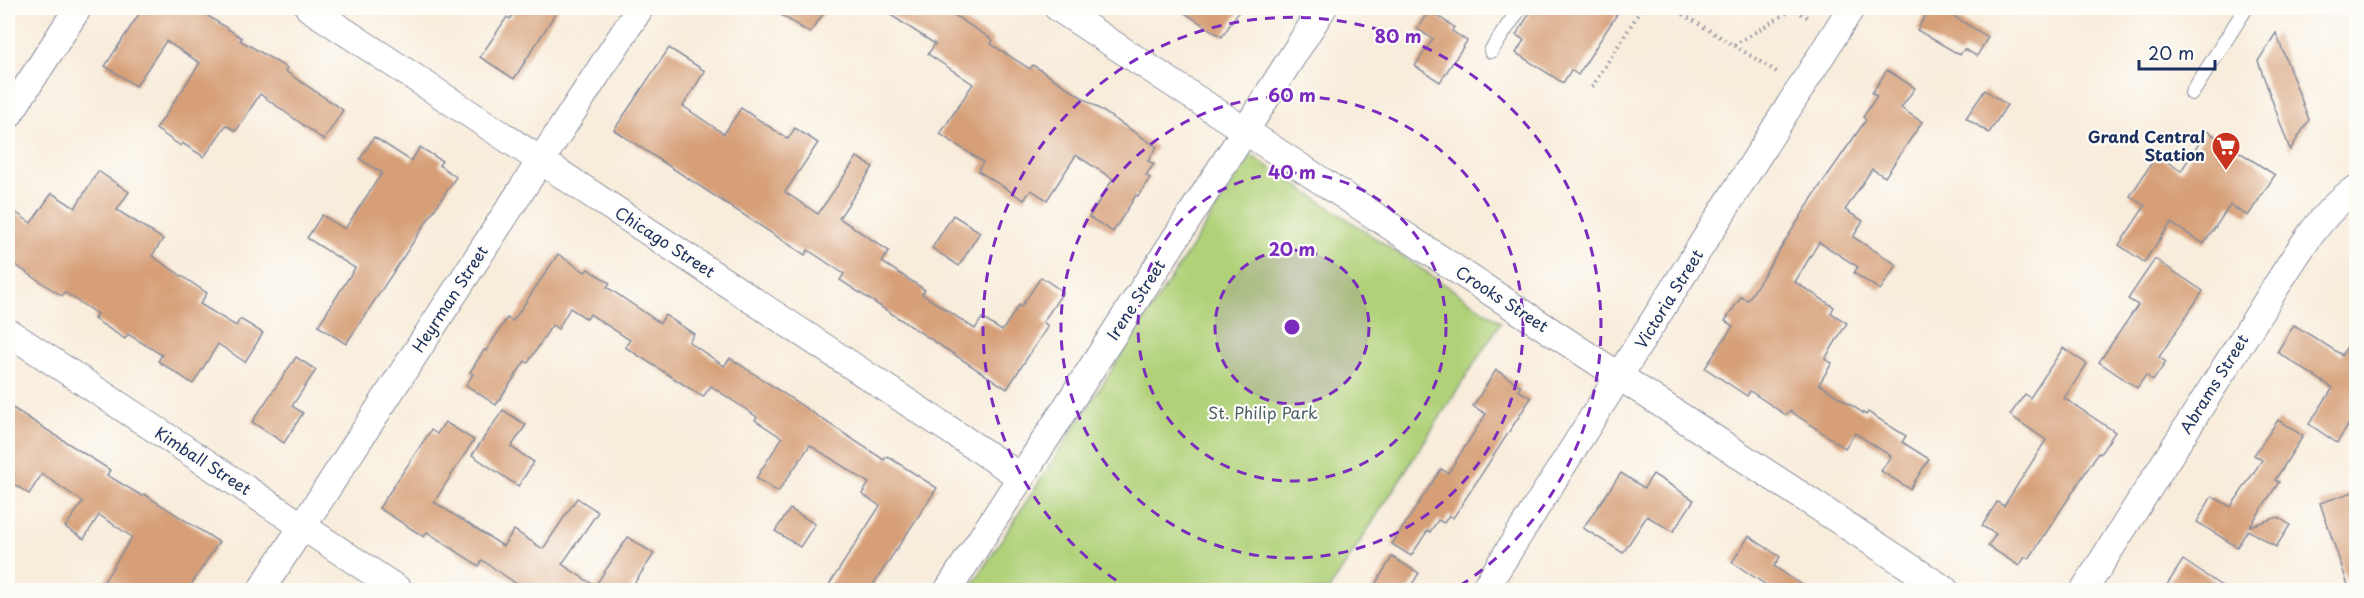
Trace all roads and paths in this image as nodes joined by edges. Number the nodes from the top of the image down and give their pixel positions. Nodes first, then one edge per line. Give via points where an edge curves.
1 (78, 8) edge
2 (309, 8) edge
3 (640, 8) edge
4 (1058, 8) edge
5 (1323, 8) edge
6 (1520, 8) edge
7 (1642, 8) edge
8 (1673, 8) edge
9 (1851, 8) edge
10 (2246, 8) edge
11 (1810, 20) dead end
12 (1734, 45) junction
13 (1491, 51) dead end
14 (1777, 72) dead end
15 (1592, 87) dead end
16 (2192, 93) dead end
17 (8, 116) edge
18 (1245, 131) junction
19 (541, 160) junction
20 (2356, 189) edge
21 (8, 332) edge
22 (1620, 376) junction
23 (1021, 477) junction
24 (303, 527) junction
25 (261, 591) edge
26 (399, 591) edge
27 (948, 591) edge
28 (1485, 591) edge
29 (1945, 591) edge
30 (2084, 591) edge

1 - 17 street
2 - 19 street, Chicago Street
3 - 19 street, Heyrman Street
4 - 18 street, Crooks Street
5 - 18 street, Irene Street
6 - 13 lane
7 - 15 path
8 - 12 path
9 - 22 street, Victoria Street
10 - 16 lane
11 - 12 path via 1793,9
12 - 14 path
18 - 22 street, Crooks Street
18 - 23 street, Irene Street
19 - 23 street, Chicago Street
19 - 24 street, Heyrman Street
20 - 30 street, Abrams Street via 2320,221
21 - 24 street, Kimball Street
22 - 28 street, Victoria Street
22 - 29 street, Crooks Street
23 - 27 street, Irene Street
24 - 25 street, Heyrman Street
24 - 26 street, Kimball Street

